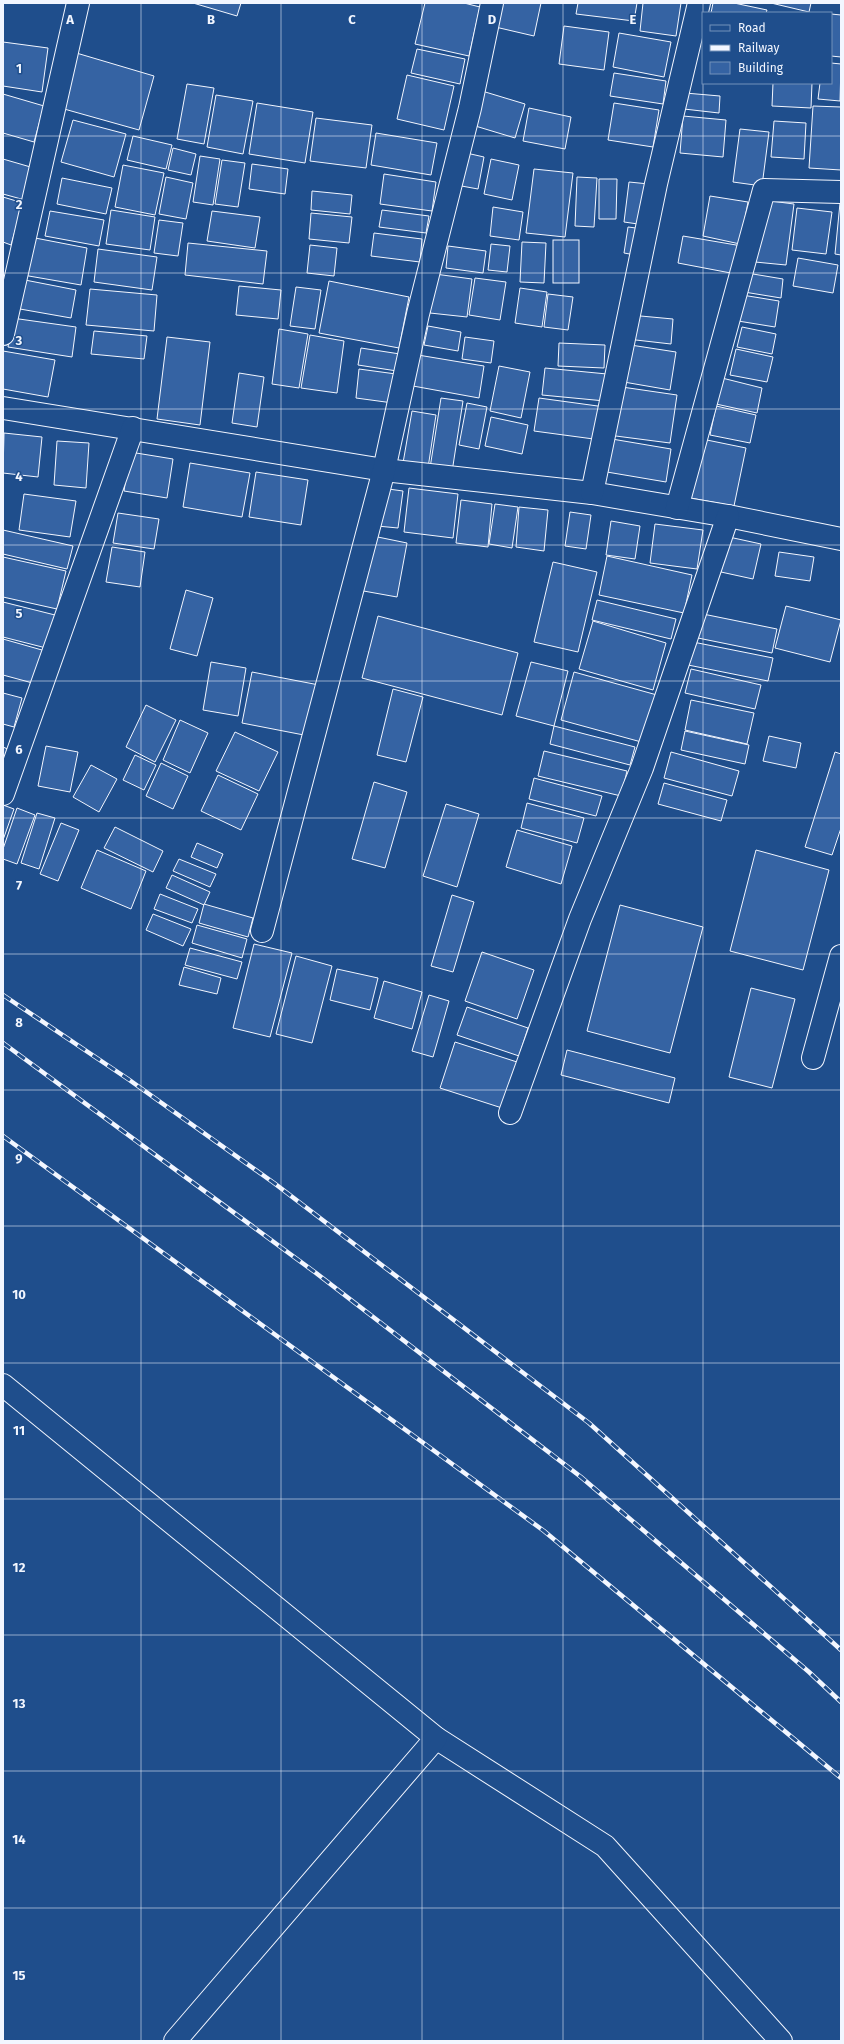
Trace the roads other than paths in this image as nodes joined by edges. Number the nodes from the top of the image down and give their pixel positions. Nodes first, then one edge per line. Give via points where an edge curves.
1 (78, 3) edge
2 (492, 3) edge
3 (699, 3) edge
4 (841, 192) edge
5 (3, 334) edge
6 (3, 408) edge
7 (133, 428) junction
8 (384, 470) junction
9 (592, 493) junction
10 (677, 508) junction
11 (728, 516) junction
12 (841, 539) edge
13 (3, 794) edge
14 (262, 931) dead end
15 (841, 956) edge
16 (813, 1058) dead end
17 (510, 1113) dead end
18 (3, 1385) edge
19 (436, 1738) junction
20 (175, 2041) edge
21 (781, 2041) edge

1 - 5 street
2 - 8 street via 470,108 418,314
3 - 9 street via 656,184
4 - 10 street via 764,190
6 - 7 street
7 - 8 street
7 - 13 street
8 - 9 street
8 - 14 street
9 - 10 street
10 - 11 street
11 - 12 street
11 - 17 street via 642,768 580,918
15 - 16 street
18 - 19 street
19 - 20 street
19 - 21 street via 605,1846

